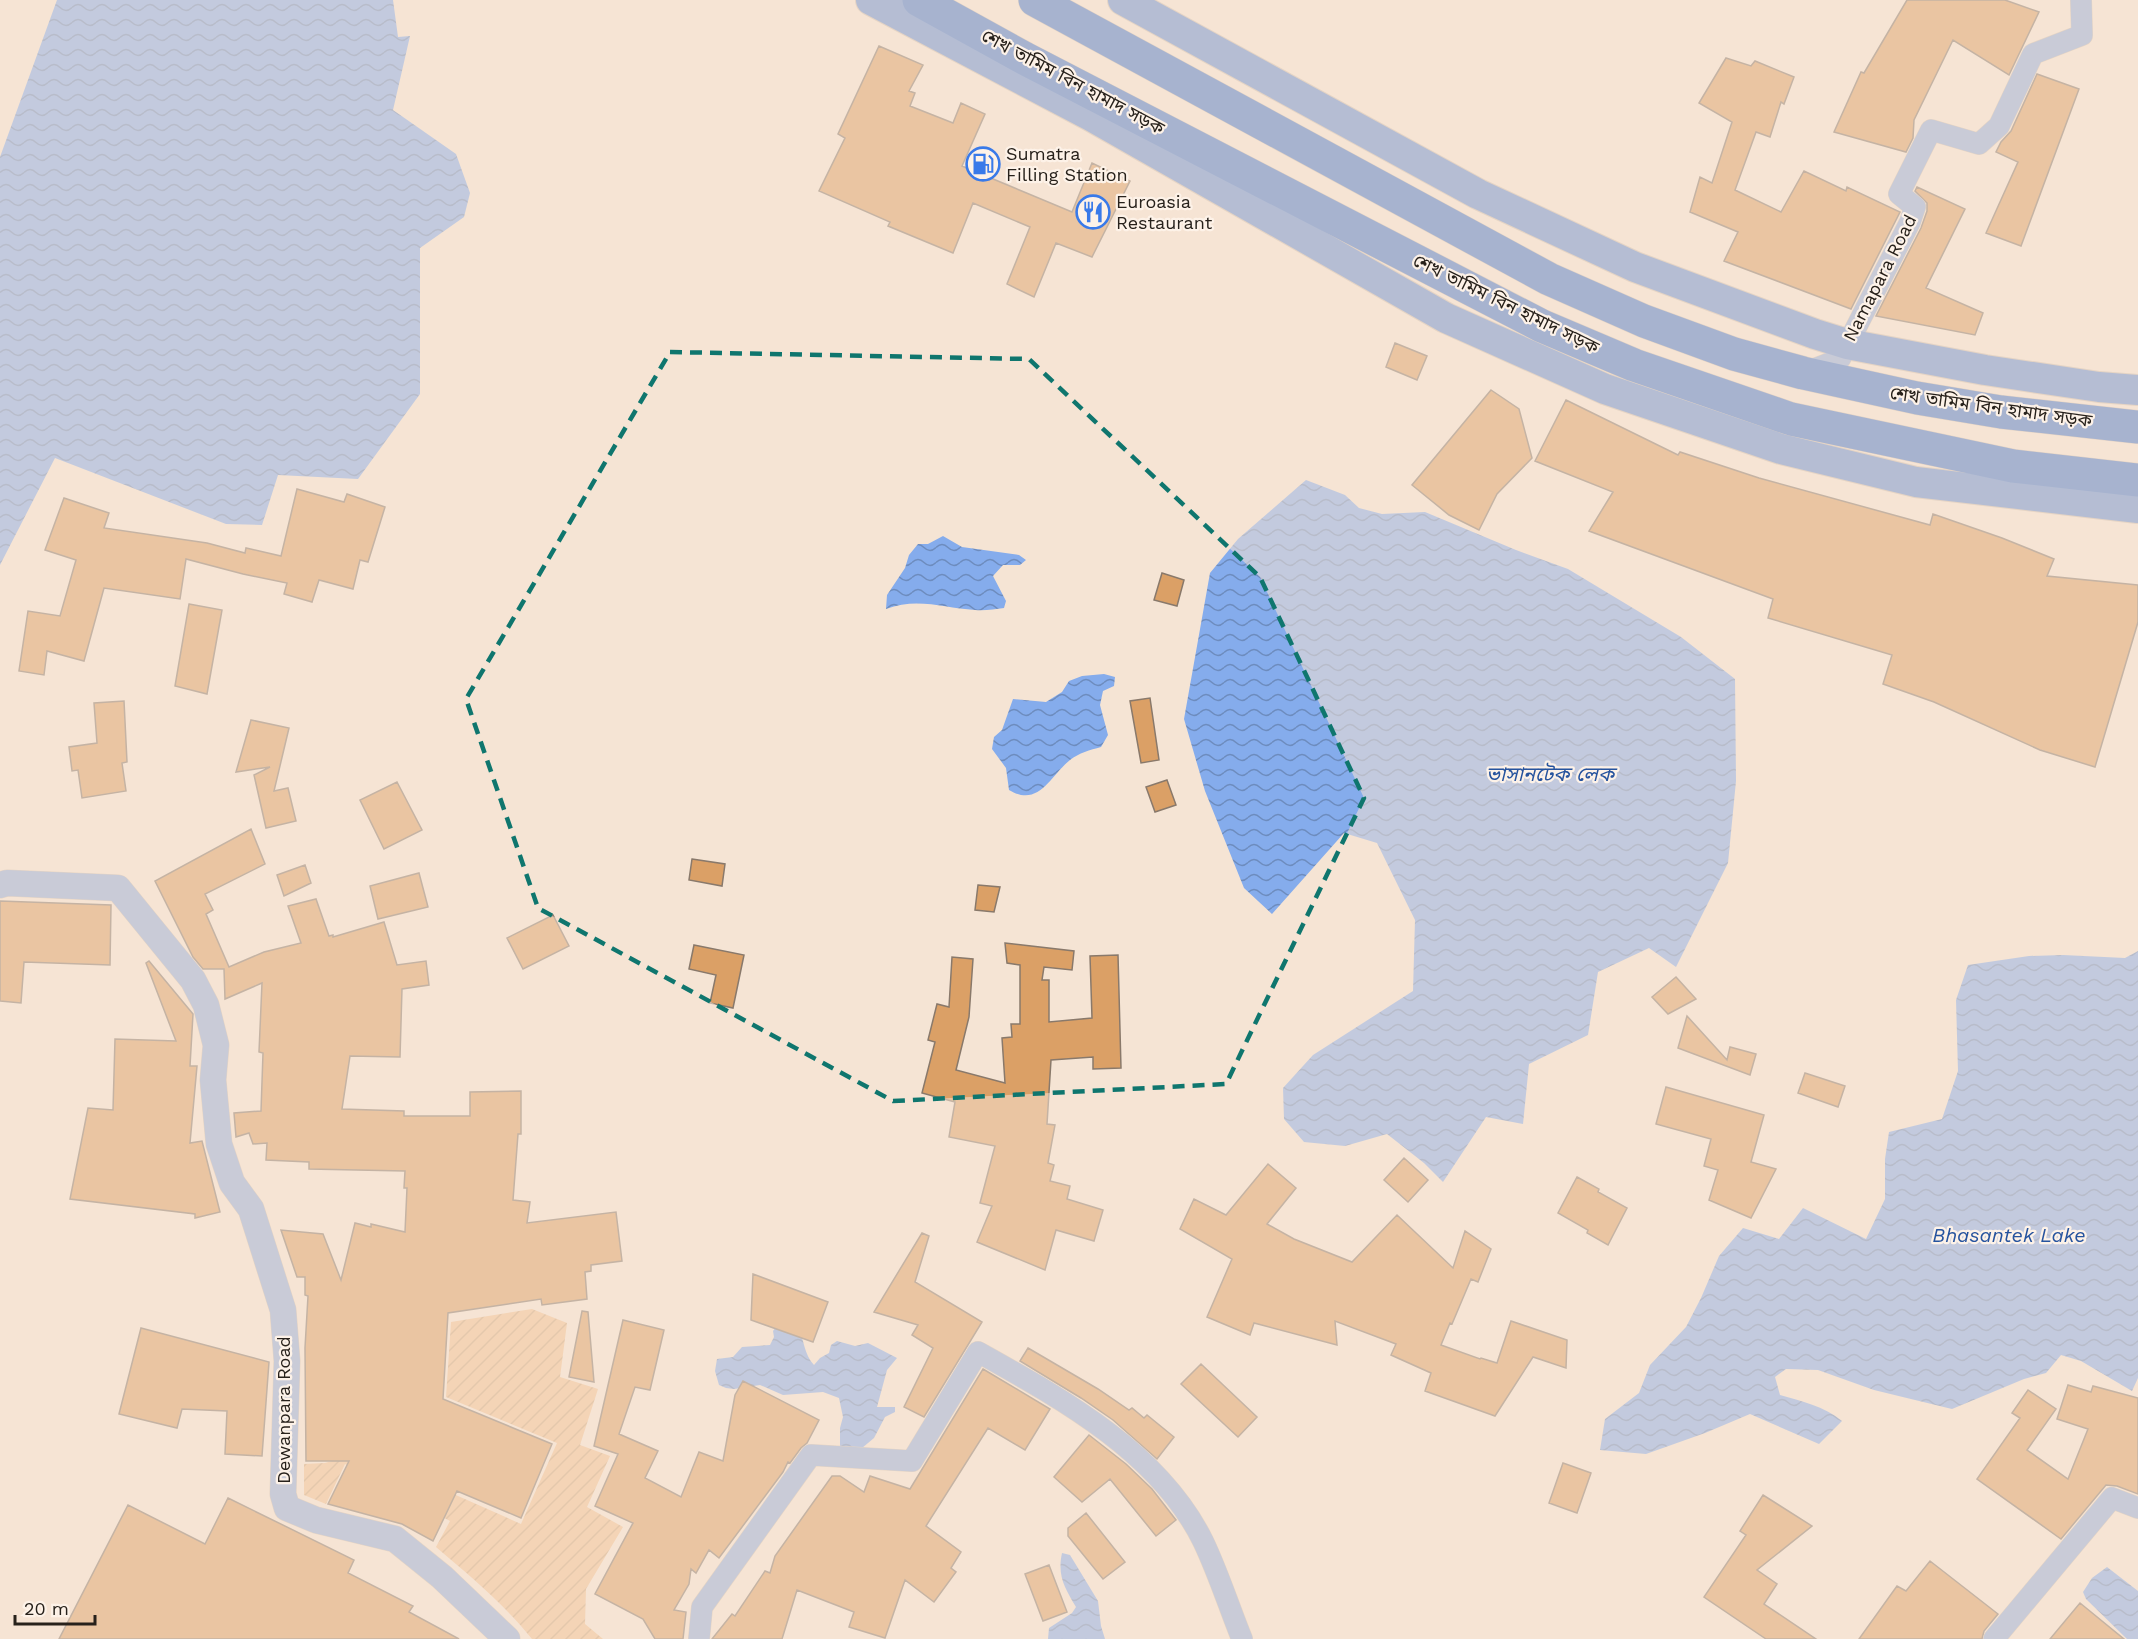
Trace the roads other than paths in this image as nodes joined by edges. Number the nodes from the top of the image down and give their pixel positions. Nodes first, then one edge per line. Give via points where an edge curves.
1 (871, 0) edge
2 (919, 0) edge
3 (1035, 0) edge
4 (1123, 0) edge
5 (2081, 0) edge
6 (1848, 344) junction
7 (1803, 373) junction
8 (2138, 390) edge
9 (2138, 427) edge
10 (2138, 480) edge
11 (2138, 508) edge
12 (0, 885) edge
13 (2138, 1508) edge
14 (507, 1639) edge
15 (699, 1639) edge
16 (1242, 1639) edge
17 (1994, 1639) edge

1 - 11 main road via 1091,116 1446,318 1605,389 1781,449 1916,482
2 - 10 main road, শেখ তামিম বিন হামাদ সড়ক via 1532,321 1634,365 1791,419 2013,466
3 - 7 main road, শেখ তামিম বিন হামাদ সড়ক via 1549,279 1644,321 1734,354
4 - 6 main road via 1478,194 1635,267
5 - 6 street, Namapara Road via 2082,35 2033,54 1999,126 1979,144 1931,130 1899,194 1915,207 1910,222
6 - 7 street, Namapara Road via 1840,359
6 - 8 main road via 1985,370
7 - 9 main road, শেখ তামিম বিন হামাদ সড়ক via 2001,412
12 - 14 street, Dewanpara Road via 118,888 193,980 206,1005 216,1045 213,1080 219,1144 232,1183 251,1209 283,1310 287,1361 283,1494 287,1508 316,1520 395,1539
13 - 17 street via 2112,1498
15 - 16 street via 702,1607 811,1455 912,1461 978,1352 1062,1399 1102,1428 1130,1450 1176,1498 1203,1540

